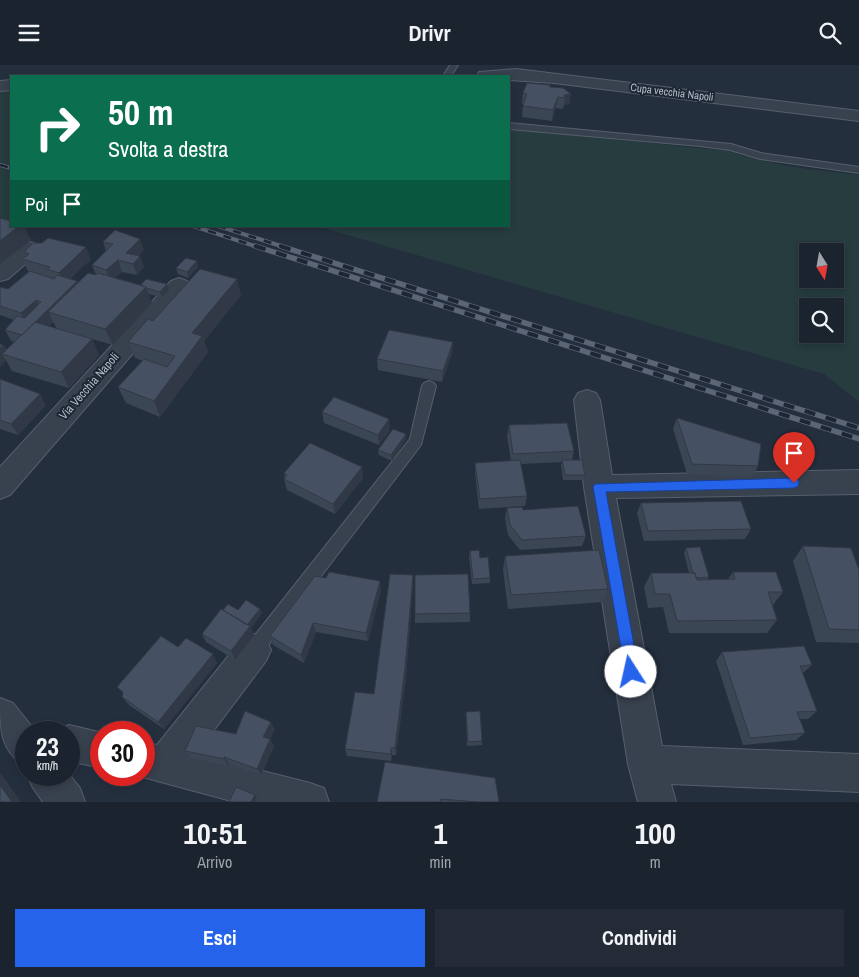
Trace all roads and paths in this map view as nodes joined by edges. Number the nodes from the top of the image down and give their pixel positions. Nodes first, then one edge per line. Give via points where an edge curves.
1 (500, 75) edge
2 (859, 116) edge
3 (510, 126) edge
4 (859, 170) edge
5 (29, 249) edge
6 (0, 274) edge
7 (178, 286) dead end
8 (430, 386) dead end
9 (587, 400) dead end
10 (859, 482) edge
11 (0, 487) edge
12 (599, 487) junction
13 (254, 651) joint
14 (155, 762) edge
15 (155, 763) edge
16 (647, 764) junction
17 (859, 773) edge
18 (54, 786) edge
19 (66, 802) edge
20 (310, 802) edge
21 (657, 802) edge

1 - 2 street, Cupa vecchia Napoli via 554,77
3 - 4 lane via 700,143 731,147 760,156
5 - 6 street
7 - 11 street, Via Vecchia Napoli
8 - 13 lane via 416,441
9 - 12 street
10 - 12 street
12 - 16 street
13 - 14 street
15 - 20 street
16 - 17 street
16 - 21 street
18 - 19 street

